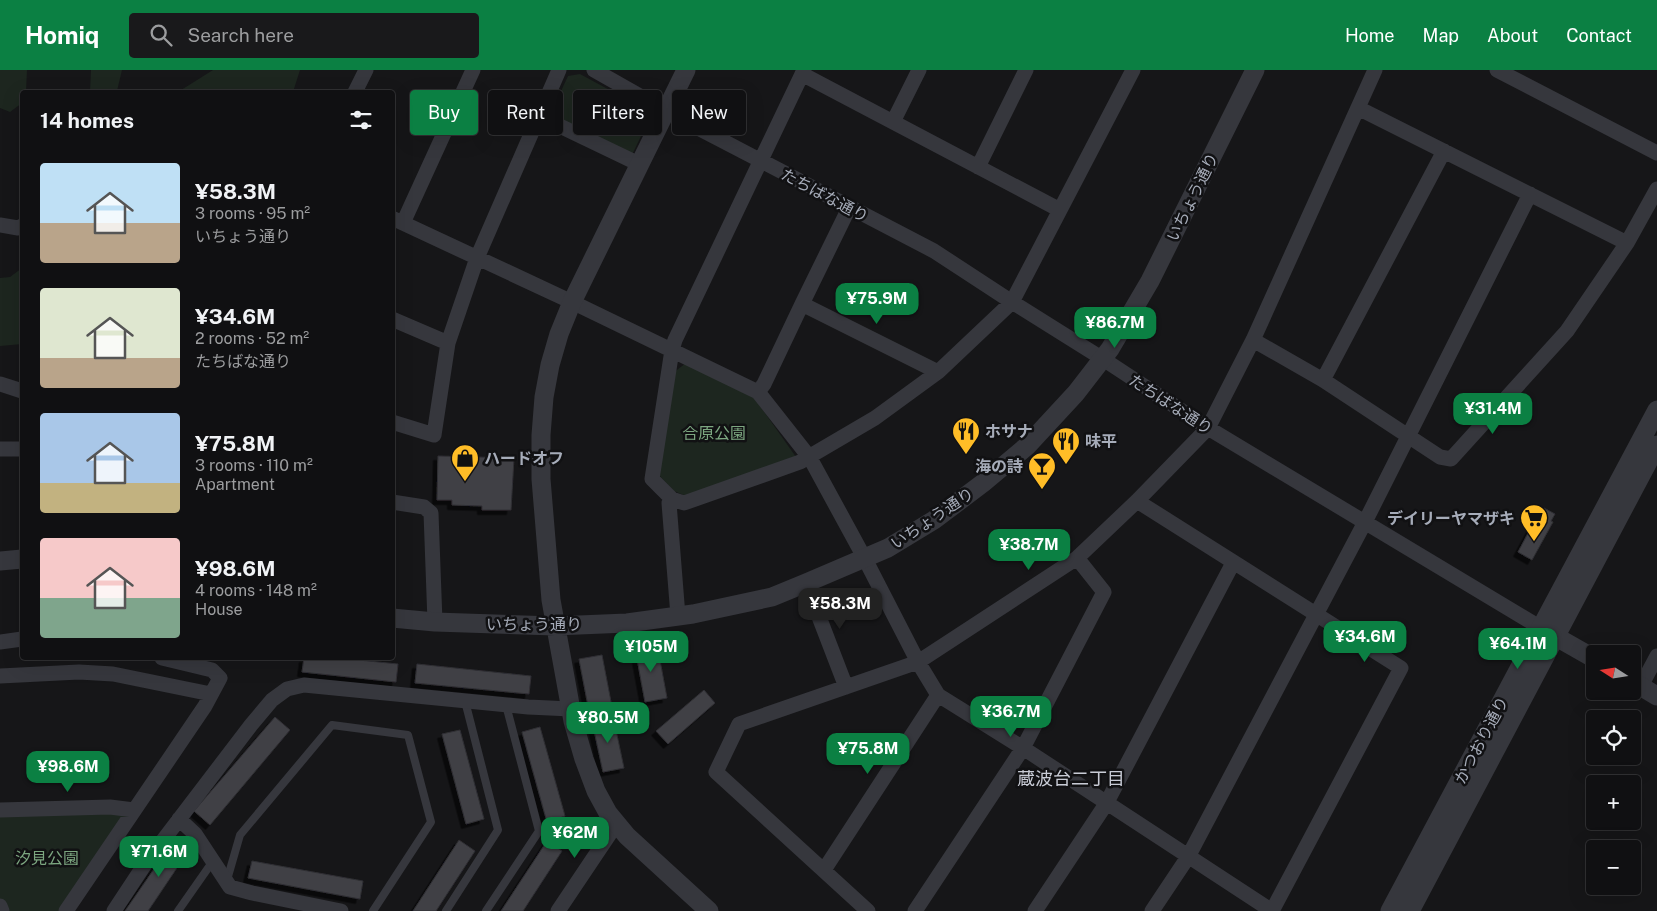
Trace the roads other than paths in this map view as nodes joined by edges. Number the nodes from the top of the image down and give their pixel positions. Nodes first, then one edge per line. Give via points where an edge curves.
1 (366, 70) edge
2 (473, 70) edge
3 (559, 70) edge
4 (594, 70) edge
5 (686, 70) edge
6 (919, 70) edge
7 (1026, 70) edge
8 (1133, 70) edge
9 (1255, 70) edge
10 (1375, 70) edge
11 (1497, 70) edge
12 (803, 72) edge
13 (356, 90) edge
14 (550, 90) edge
15 (1358, 108) junction
16 (666, 112) junction
17 (893, 122) junction
18 (563, 128) edge
19 (531, 135) edge
20 (1444, 151) junction
21 (1657, 153) edge
22 (760, 161) junction
23 (639, 164) junction
24 (978, 167) junction
25 (1657, 189) edge
26 (1530, 194) junction
27 (849, 208) junction
28 (1060, 210) junction
29 (398, 220) edge
30 (0, 225) edge
31 (20, 227) edge
32 (1627, 243) junction
33 (477, 258) junction
34 (572, 302) junction
35 (1012, 302) junction
36 (802, 304) junction
37 (395, 320) edge
38 (1253, 340) junction
39 (448, 343) junction
40 (672, 350) junction
41 (1102, 359) junction
42 (938, 372) junction
43 (1323, 380) junction
44 (0, 384) edge
45 (20, 390) edge
46 (758, 392) junction
47 (1657, 410) edge
48 (395, 423) edge
49 (1208, 428) junction
50 (1408, 437) junction
51 (1657, 444) edge
52 (0, 449) edge
53 (20, 449) edge
54 (810, 458) junction
55 (672, 499) junction
56 (1137, 500) junction
57 (395, 502) edge
58 (1365, 522) junction
59 (1077, 558) junction
60 (20, 559) edge
61 (865, 559) junction
62 (0, 561) edge
63 (1233, 563) junction
64 (806, 583) junction
65 (1315, 614) junction
66 (678, 616) junction
67 (395, 618) edge
68 (435, 622) junction
69 (555, 626) junction
70 (1548, 632) junction
71 (20, 639) edge
72 (0, 642) edge
73 (1586, 654) edge
74 (1657, 656) edge
75 (170, 660) edge
76 (918, 662) junction
77 (0, 676) edge
78 (1641, 678) edge
79 (1641, 686) edge
80 (846, 687) junction
81 (211, 694) junction
82 (938, 695) junction
83 (1657, 696) edge
84 (465, 701) junction
85 (506, 705) junction
86 (571, 709) junction
87 (1023, 748) junction
88 (1106, 804) junction
89 (0, 810) edge
90 (134, 810) junction
91 (179, 819) junction
92 (617, 823) junction
93 (1188, 856) junction
94 (213, 861) junction
95 (824, 870) junction
96 (226, 881) junction
97 (0, 906) edge
98 (298, 907) edge
99 (2, 911) edge
100 (66, 911) edge
101 (114, 911) edge
102 (178, 911) edge
103 (341, 911) edge
104 (373, 911) edge
105 (446, 911) edge
106 (486, 911) edge
107 (558, 911) edge
108 (710, 911) edge
109 (868, 911) edge
110 (915, 911) edge
111 (1035, 911) edge
112 (1152, 911) edge
113 (1272, 911) edge
114 (1390, 911) edge
115 (1410, 911) edge

1 - 13 street
2 - 29 street
3 - 14 street
4 - 16 street, たちばな通り
5 - 16 street
6 - 17 street
7 - 24 street
8 - 28 street
9 - 41 street, いちょう通り via 1150,281
10 - 15 street
11 - 21 street
12 - 17 street
12 - 22 street
15 - 20 street
15 - 38 street
16 - 22 street, たちばな通り
16 - 23 street
17 - 24 street
18 - 23 street
19 - 33 street
20 - 26 street
20 - 43 street
22 - 27 street, たちばな通り
22 - 40 street
23 - 34 street
24 - 28 street
25 - 32 street
26 - 32 street
26 - 50 street
27 - 35 street, たちばな通り via 934,252
27 - 36 street
28 - 35 street
29 - 33 street
30 - 31 street
32 - 50 street via 1567,331 1451,459 1440,457
33 - 34 street
33 - 39 street
34 - 40 street
34 - 69 street via 550,365 541,435 541,479
35 - 41 street, たちばな通り
35 - 42 street
36 - 42 street
36 - 46 street
37 - 39 street
38 - 43 street
38 - 49 street
39 - 48 street via 434,436
40 - 46 street
40 - 55 street via 652,479
41 - 49 street, たちばな通り
41 - 61 street, いちょう通り via 1076,393 1027,446 934,520
42 - 54 street via 875,418
43 - 50 street
44 - 45 street
46 - 54 street
47 - 70 street, かつおり通り
49 - 56 street
49 - 58 street, たちばな通り
50 - 58 street
51 - 70 street, かつおり通り
52 - 53 street
54 - 55 street via 684,503
54 - 61 street
55 - 66 street via 669,503
56 - 59 street
56 - 63 street
57 - 68 street via 424,507 431,513
58 - 65 street
58 - 70 street, たちばな通り
59 - 76 street
59 - 87 street via 1104,592
60 - 62 street
61 - 64 street, いちょう通り
61 - 76 street
63 - 65 street
63 - 88 street
64 - 66 street, いちょう通り via 772,597
64 - 80 street
65 - 93 street
65 - 113 street via 1402,668
66 - 69 street, いちょう通り via 627,623
67 - 68 street, いちょう通り
68 - 69 street, いちょう通り
69 - 86 street
70 - 73 street, たちばな通り
70 - 114 street, かつおり通り
70 - 115 street, かつおり通り
71 - 72 street
74 - 78 street
75 - 81 street via 212,670 220,678
76 - 80 street
76 - 82 street
77 - 81 street via 79,672 113,674
79 - 83 street
80 - 95 street via 740,724 716,772
81 - 90 street
82 - 87 street
82 - 95 street
84 - 85 street
84 - 91 street via 304,684 287,689 272,700 257,718
84 - 105 lane via 498,830
85 - 86 street
85 - 106 lane via 539,831
86 - 92 street via 596,791
87 - 88 street
87 - 110 street
88 - 93 street
88 - 111 street
89 - 90 street via 110,807
90 - 100 street
91 - 94 street via 195,834
91 - 101 street
92 - 107 street
92 - 108 street
93 - 112 street
93 - 113 street
94 - 96 street
94 - 102 lane
95 - 109 street
96 - 98 street via 230,887
96 - 104 lane via 240,835 332,725 408,735 431,822
97 - 99 street
98 - 103 street

